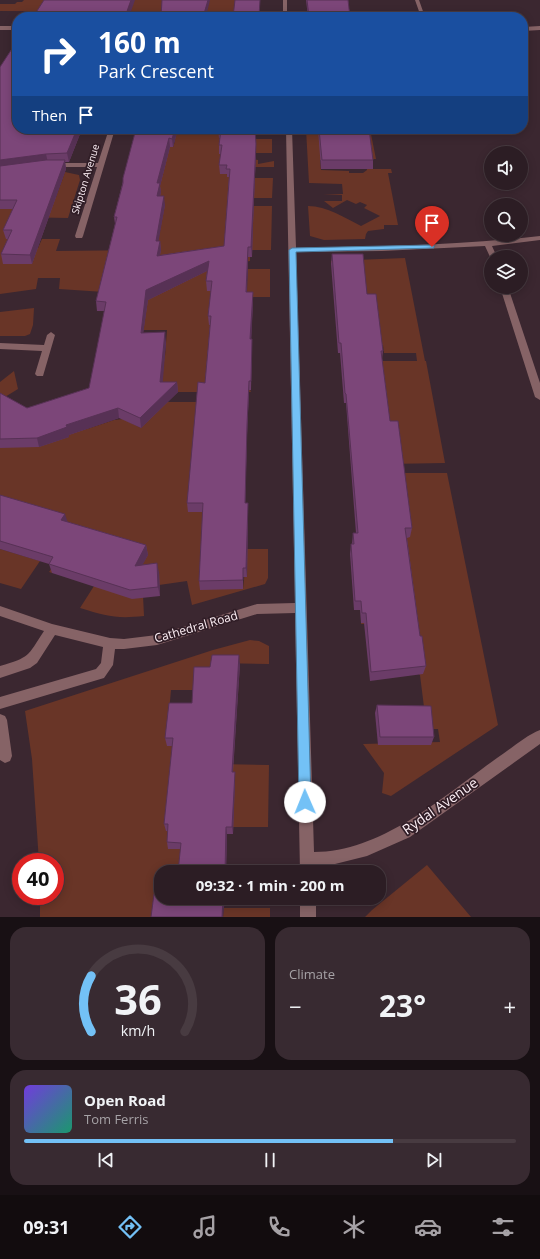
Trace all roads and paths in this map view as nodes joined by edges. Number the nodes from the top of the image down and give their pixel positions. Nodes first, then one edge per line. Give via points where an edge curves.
1 (285, 0) edge
2 (416, 0) edge
3 (285, 12) edge
4 (421, 12) edge
5 (540, 28) edge
6 (528, 29) edge
7 (110, 134) edge
8 (289, 134) edge
9 (100, 165) junction
10 (42, 166) edge
11 (79, 236) dead end
12 (540, 238) edge
13 (488, 244) junction
14 (292, 250) junction
15 (490, 250) edge
16 (506, 294) edge
17 (51, 335) dead end
18 (0, 346) edge
19 (47, 348) junction
20 (40, 374) dead end
21 (540, 397) edge
22 (300, 608) junction
23 (0, 611) edge
24 (52, 629) junction
25 (110, 643) junction
26 (0, 672) edge
27 (0, 703) edge
28 (0, 720) edge
29 (540, 736) edge
30 (5, 756) dead end
31 (306, 865) edge
32 (309, 865) edge
33 (308, 905) edge
34 (308, 917) edge

1 - 3 street
2 - 4 street
5 - 6 street
7 - 9 street, Skipton Avenue
8 - 14 street
9 - 10 street
9 - 11 street, Skipton Avenue
12 - 13 street
13 - 14 street
13 - 15 street
14 - 22 street
16 - 21 street
17 - 19 street
18 - 19 street
19 - 20 street
22 - 25 street, Cathedral Road via 257,609 157,640
22 - 31 street
23 - 24 street, Cathedral Road
24 - 25 street, Cathedral Road
24 - 26 street via 33,659 26,664
25 - 27 street via 107,665 100,674
28 - 30 street
29 - 32 street, Rydal Avenue via 405,832 367,849
33 - 34 street

